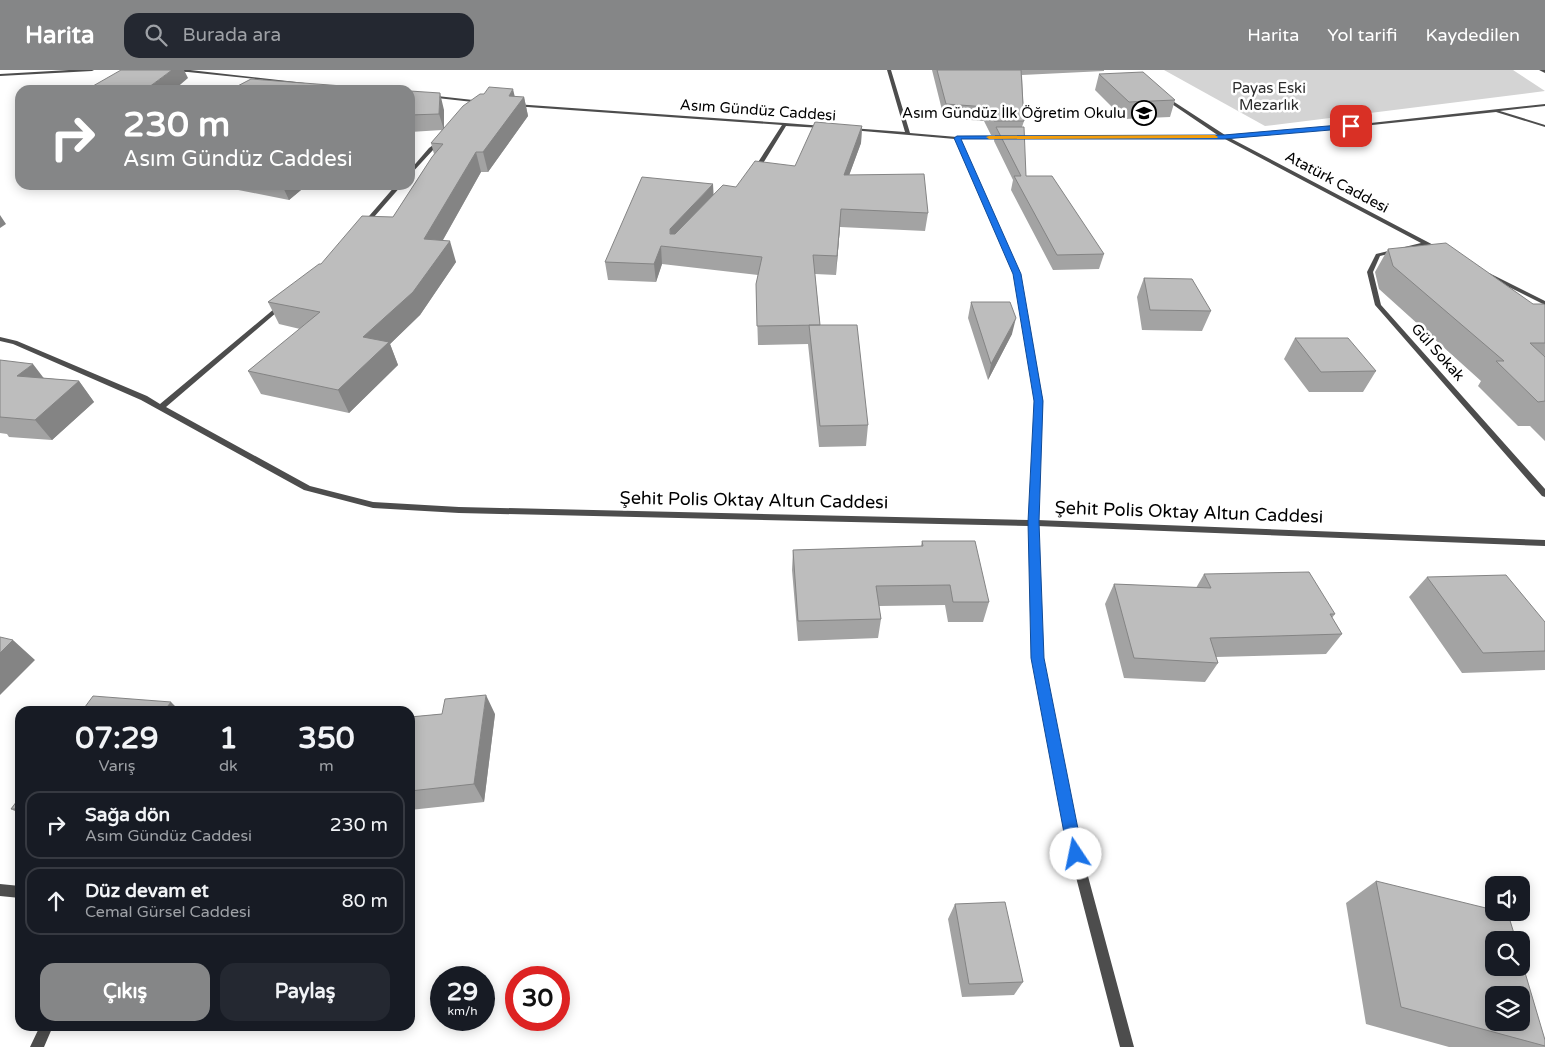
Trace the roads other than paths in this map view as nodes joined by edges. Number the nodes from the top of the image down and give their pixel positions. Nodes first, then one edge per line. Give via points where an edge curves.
1 (92, 70) edge
2 (152, 70) edge
3 (889, 70) edge
4 (1541, 70) edge
5 (1545, 72) edge
6 (0, 75) edge
7 (313, 84) edge
8 (1158, 92) edge
9 (415, 95) edge
10 (508, 104) edge
11 (1545, 105) edge
12 (484, 108) edge
13 (1493, 111) junction
14 (785, 124) junction
15 (1545, 126) edge
16 (830, 127) edge
17 (849, 129) edge
18 (908, 134) junction
19 (1224, 137) junction
20 (446, 138) edge
21 (957, 138) junction
22 (415, 167) edge
23 (751, 174) edge
24 (395, 190) edge
25 (360, 229) edge
26 (1427, 244) junction
27 (1444, 252) edge
28 (1478, 269) edge
29 (290, 298) edge
30 (1545, 303) edge
31 (0, 339) edge
32 (161, 407) junction
33 (1545, 494) edge
34 (1033, 522) junction
35 (1545, 543) edge
36 (0, 890) edge
37 (15, 892) edge
38 (45, 1031) edge
39 (37, 1047) edge
40 (1127, 1047) edge

1 - 6 street
2 - 7 street
3 - 18 street
4 - 5 street
8 - 19 street, Atatürk Caddesi
9 - 12 street via 491,103
10 - 14 street, Asım Gündüz Caddesi
11 - 13 street, Asım Gündüz Caddesi
13 - 15 street
13 - 19 street, Asım Gündüz Caddesi
14 - 16 street, Asım Gündüz Caddesi
14 - 23 street via 759,167
17 - 18 street, Asım Gündüz Caddesi
18 - 21 street, Asım Gündüz Caddesi
19 - 21 street, Asım Gündüz Caddesi
19 - 26 street, Atatürk Caddesi
20 - 22 street
21 - 34 street via 1017,274 1039,401
24 - 25 street
26 - 27 street, Atatürk Caddesi
26 - 33 street, Gül Sokak via 1378,255 1370,272 1378,305
28 - 30 street
29 - 32 street
31 - 32 street, Şehit Polis Oktay Altun Caddesi via 15,342
32 - 34 street, Şehit Polis Oktay Altun Caddesi via 307,488 373,505 459,510
34 - 35 street, Şehit Polis Oktay Altun Caddesi
34 - 40 street via 1037,658 1076,854
36 - 37 street
38 - 39 street

